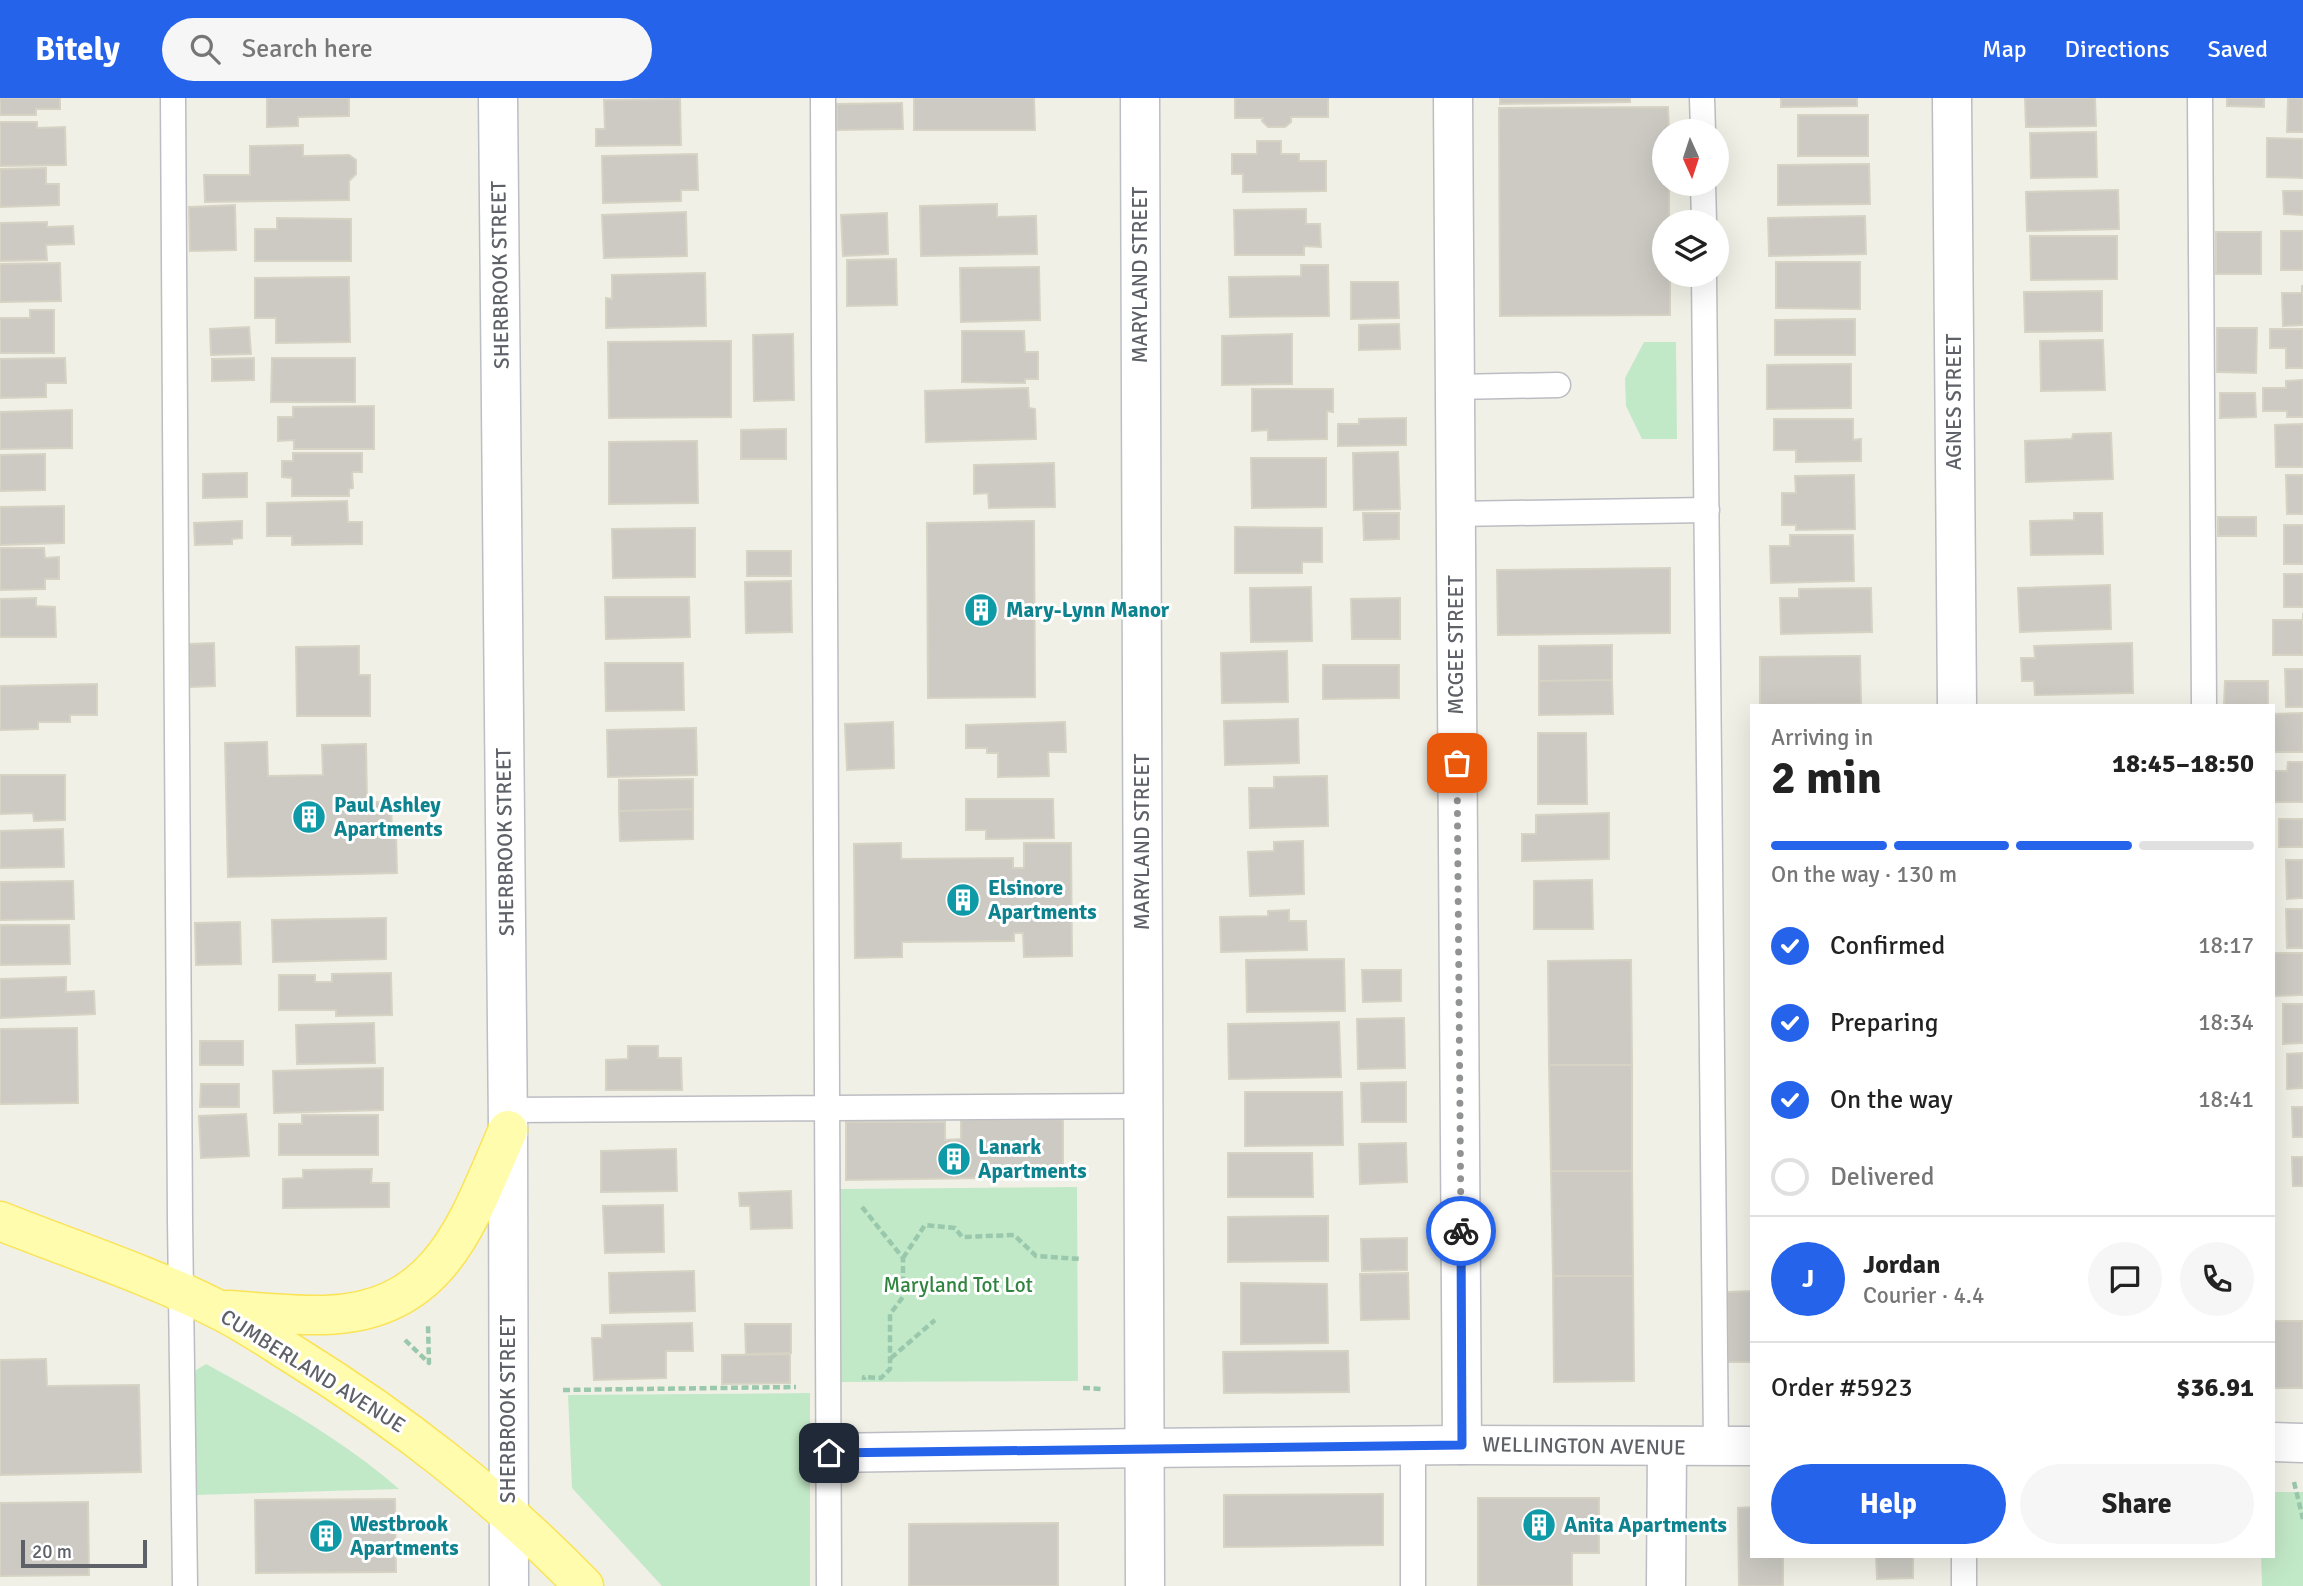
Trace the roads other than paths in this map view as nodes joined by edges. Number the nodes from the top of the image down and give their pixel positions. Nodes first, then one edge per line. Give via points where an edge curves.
1 (173, 98) edge
2 (498, 98) edge
3 (823, 98) edge
4 (1140, 98) edge
5 (1452, 98) edge
6 (1702, 98) edge
7 (1952, 98) edge
8 (2200, 98) edge
9 (1703, 119) edge
10 (1704, 287) edge
11 (1558, 385) dead end
12 (1455, 387) junction
13 (1707, 510) junction
14 (1455, 514) junction
15 (1957, 704) edge
16 (2204, 704) edge
17 (1142, 1106) junction
18 (827, 1108) junction
19 (508, 1120) junction
20 (0, 1222) edge
21 (181, 1294) junction
22 (219, 1310) junction
23 (2275, 1442) edge
24 (2303, 1443) edge
25 (1462, 1445) junction
26 (1413, 1446) junction
27 (1734, 1446) edge
28 (1667, 1447) junction
29 (1143, 1448) junction
30 (829, 1453) junction
31 (508, 1513) junction
32 (1964, 1558) edge
33 (185, 1586) edge
34 (509, 1586) edge
35 (584, 1586) edge
36 (829, 1586) edge
37 (1145, 1586) edge
38 (1413, 1586) edge
39 (1666, 1586) edge
40 (1964, 1586) edge

1 - 21 lane
2 - 19 street, SHERBROOK STREET
3 - 18 lane
4 - 17 street, MARYLAND STREET
5 - 12 street, MCGEE STREET
6 - 9 lane
7 - 15 street, AGNES STREET
8 - 16 lane
10 - 13 lane
11 - 12 lane
12 - 14 street, MCGEE STREET
13 - 14 lane
13 - 27 lane
14 - 25 street, MCGEE STREET
17 - 18 lane
17 - 29 street, MARYLAND STREET
18 - 19 lane
18 - 30 lane
19 - 22 main road via 461,1236 426,1278 393,1301 323,1315
19 - 31 street, SHERBROOK STREET
20 - 21 main road, CUMBERLAND AVENUE
21 - 22 main road, CUMBERLAND AVENUE
21 - 33 lane
22 - 31 main road, CUMBERLAND AVENUE via 361,1397 463,1472
23 - 24 street
25 - 26 street, WELLINGTON AVENUE
25 - 28 street, WELLINGTON AVENUE
26 - 29 street, WELLINGTON AVENUE
26 - 38 lane
27 - 28 street, WELLINGTON AVENUE
28 - 39 street
29 - 30 street, WELLINGTON AVENUE
29 - 37 street, MARYLAND STREET
30 - 36 lane
31 - 34 street, SHERBROOK STREET
31 - 35 main road, CUMBERLAND AVENUE
32 - 40 lane

